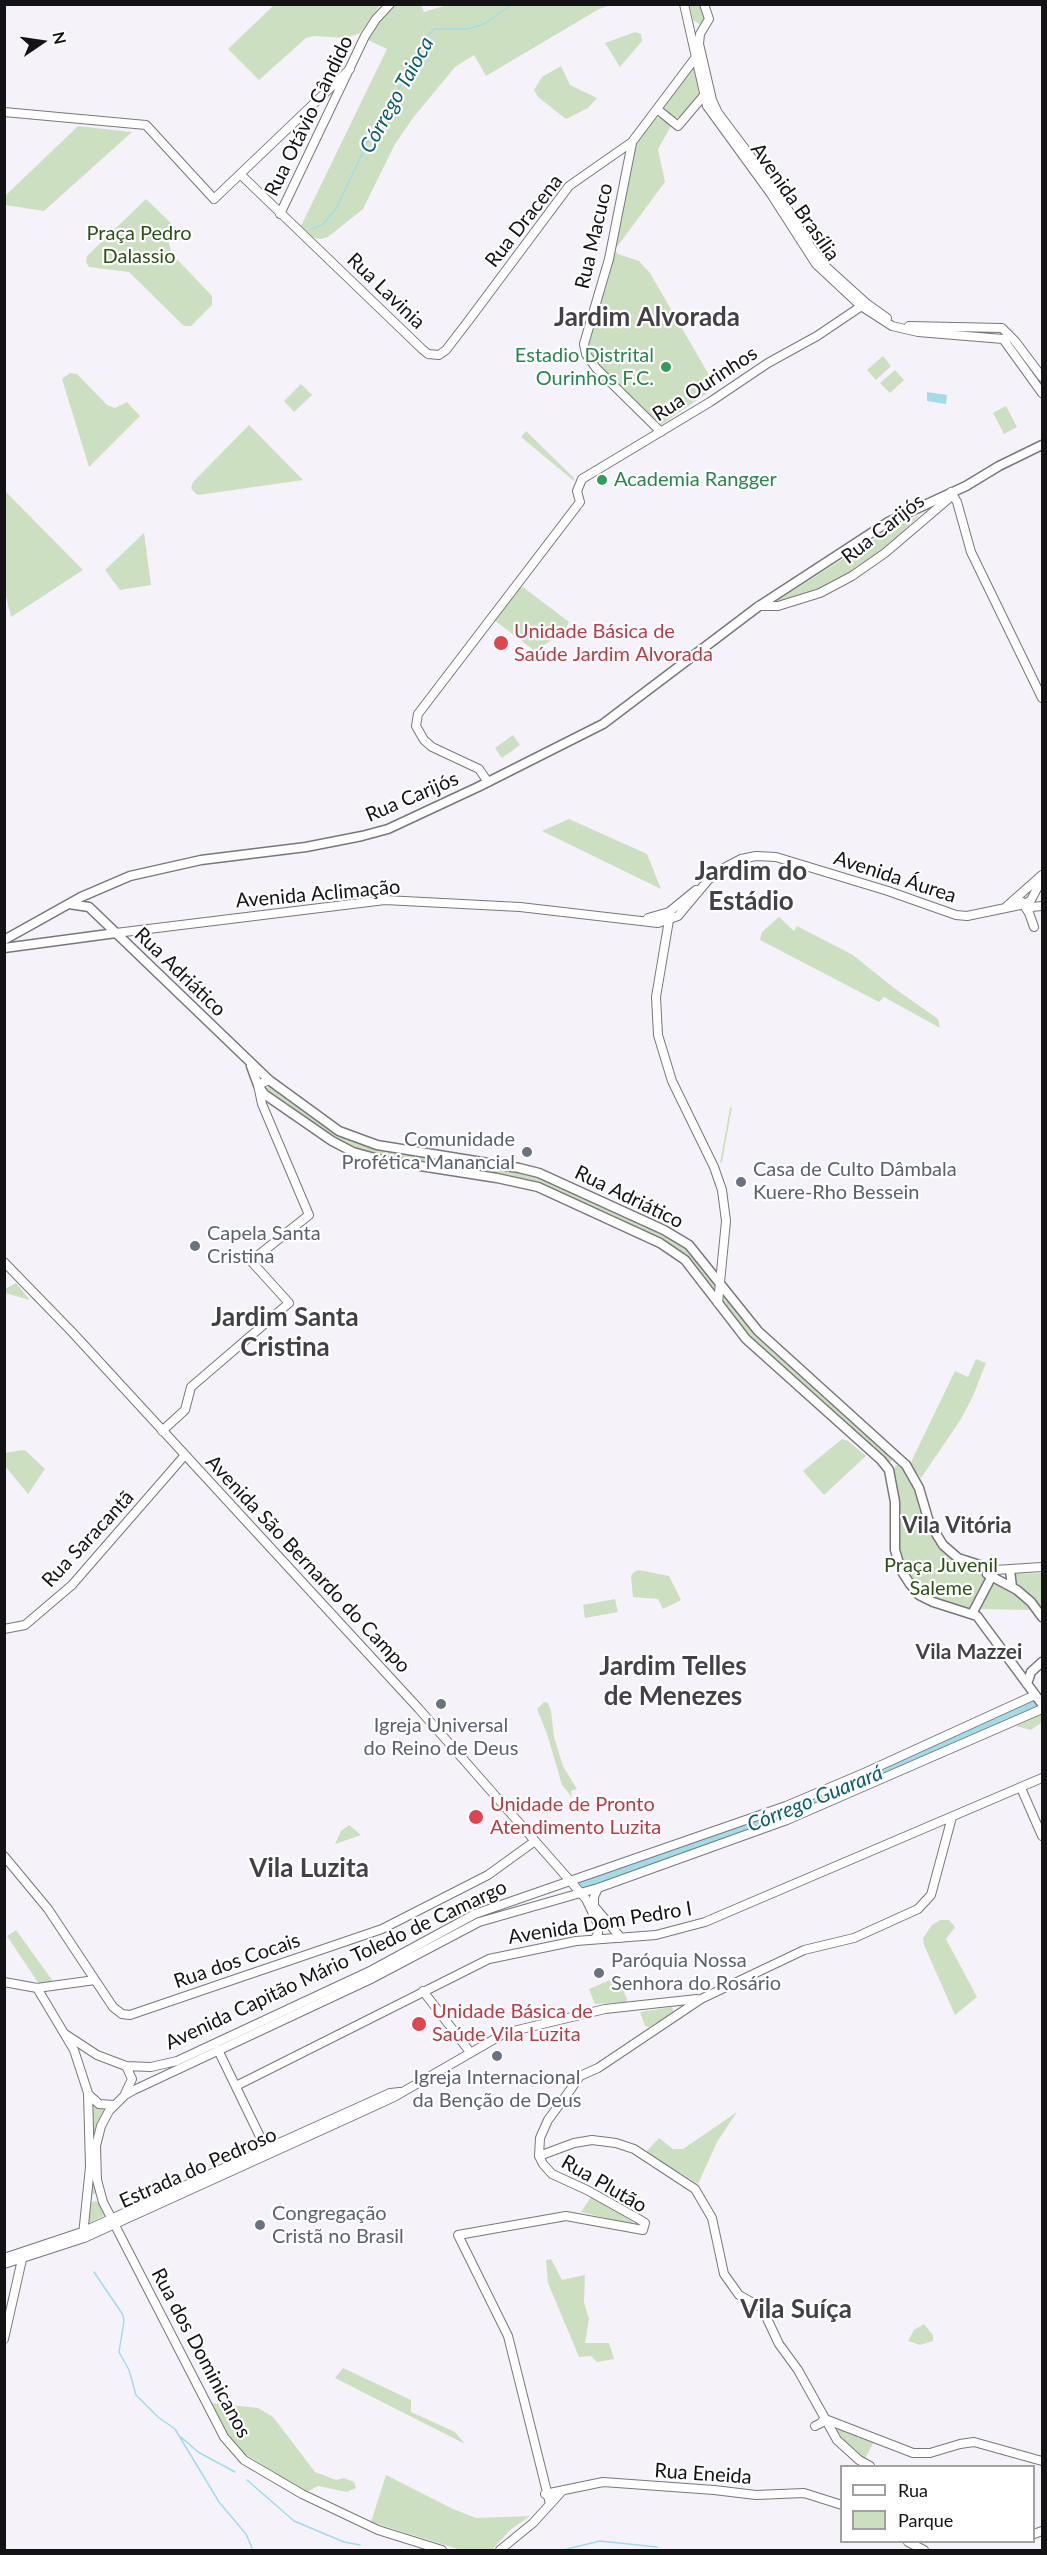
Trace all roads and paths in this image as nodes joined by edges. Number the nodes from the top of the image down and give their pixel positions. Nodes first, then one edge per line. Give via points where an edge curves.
1 (704, 4) edge
2 (685, 6) edge
3 (387, 7) edge
4 (687, 19) junction
5 (704, 27) junction
6 (696, 57) junction
7 (350, 69) junction
8 (707, 93) junction
9 (657, 109) junction
10 (4, 112) edge
11 (632, 142) junction
12 (627, 160) junction
13 (606, 161) junction
14 (240, 174) junction
15 (280, 214) junction
16 (863, 304) junction
17 (431, 355) joint
18 (1042, 377) edge
19 (1042, 393) edge
20 (661, 432) junction
21 (1042, 445) edge
22 (952, 493) junction
23 (759, 606) junction
24 (1042, 698) edge
25 (488, 782) junction
26 (1042, 877) edge
27 (1028, 888) junction
28 (96, 890) junction
29 (1039, 894) edge
30 (1020, 895) junction
31 (69, 904) junction
32 (1025, 904) junction
33 (1042, 906) edge
34 (89, 907) junction
35 (1006, 907) junction
36 (669, 916) junction
37 (1034, 927) dead end
38 (23, 930) junction
39 (116, 933) junction
40 (4, 940) edge
41 (29, 946) junction
42 (4, 948) edge
43 (248, 1060) junction
44 (263, 1083) junction
45 (264, 1094) junction
46 (266, 1112) junction
47 (4, 1262) edge
48 (722, 1286) junction
49 (718, 1303) junction
50 (767, 1340) junction
51 (754, 1347) junction
52 (780, 1352) junction
53 (772, 1365) junction
54 (162, 1431) junction
55 (184, 1455) junction
56 (899, 1459) junction
57 (889, 1470) junction
58 (1042, 1567) edge
59 (1010, 1570) junction
60 (993, 1573) junction
61 (1012, 1587) junction
62 (972, 1614) junction
63 (1042, 1617) edge
64 (4, 1629) edge
65 (1042, 1662) edge
66 (1027, 1684) junction
67 (1040, 1699) edge
68 (1042, 1709) edge
69 (1042, 1778) edge
70 (1021, 1788) junction
71 (952, 1817) junction
72 (1042, 1836) edge
73 (535, 1841) junction
74 (4, 1856) edge
75 (558, 1867) junction
76 (570, 1881) junction
77 (549, 1888) junction
78 (598, 1888) junction
79 (540, 1891) junction
80 (581, 1893) junction
81 (536, 1905) junction
82 (621, 1938) junction
83 (595, 1939) junction
84 (95, 1980) junction
85 (4, 1982) edge
86 (37, 1988) junction
87 (423, 1991) junction
88 (701, 1998) junction
89 (65, 2034) junction
90 (218, 2050) junction
91 (470, 2052) junction
92 (97, 2055) junction
93 (126, 2066) junction
94 (81, 2068) junction
95 (236, 2086) junction
96 (88, 2093) junction
97 (125, 2095) junction
98 (114, 2105) junction
99 (268, 2152) junction
100 (539, 2156) junction
101 (86, 2200) junction
102 (103, 2202) junction
103 (113, 2221) junction
104 (83, 2235) junction
105 (23, 2256) junction
106 (4, 2258) edge
107 (4, 2264) edge
108 (4, 2339) edge
109 (824, 2419) junction
110 (815, 2426) dead end
111 (1042, 2461) edge
112 (868, 2465) edge
113 (563, 2490) junction
114 (545, 2494) junction
115 (840, 2504) edge
116 (550, 2505) junction
117 (442, 2550) edge
118 (500, 2550) edge

1 - 5 street, Avenida Brasília via 709,19
2 - 4 street, Avenida Brasília
3 - 7 street, Rua Otávio Cândido via 365,36
4 - 5 street via 695,27
4 - 6 street, Avenida Brasília
5 - 8 street, Avenida Brasília via 699,42
6 - 8 street, Avenida Brasília
6 - 9 street, Rua Dracena
7 - 14 street
7 - 15 street, Rua Otávio Cândido
8 - 9 street via 678,126
8 - 16 street, Avenida Brasília via 712,116 771,194 806,253
9 - 11 street, Rua Dracena
10 - 14 street via 146,125 214,199
11 - 12 street, Rua Macuco
11 - 13 street, Rua Dracena
12 - 13 street, Rua Macuco
12 - 20 street, Rua Macuco via 609,259 586,332 585,350 596,368
13 - 17 street, Rua Dracena via 572,183 446,350
14 - 15 street, Rua Lavinia
15 - 17 street, Rua Lavinia
16 - 18 street, Avenida Brasília via 897,323 913,327 1002,328
16 - 19 street, Avenida Brasília via 900,329 1003,339
16 - 20 street, Rua Ourinhos
20 - 25 street, Rua Ourinhos via 582,479 577,491 580,502 418,714 416,726 424,740 479,769
21 - 22 main road, Rua Carijós via 988,468
22 - 23 main road, Rua Carijós via 888,522
22 - 23 street, Rua Carijós via 885,553 852,576 820,593 778,606
22 - 24 street via 970,552
23 - 25 main road, Rua Carijós via 603,724
25 - 28 main road, Rua Carijós via 388,829 184,864 130,876
26 - 27 street, Avenida Áurea
26 - 29 street
27 - 29 street
27 - 30 street, Avenida Áurea
28 - 31 main road, Rua Carijós
28 - 34 main road
29 - 32 street
30 - 32 street
30 - 35 street, Avenida Áurea
31 - 34 main road
31 - 38 main road, Rua Carijós
32 - 33 street, Avenida Áurea
32 - 35 street, Avenida Áurea
32 - 37 street
34 - 39 main road, Rua Adriático
35 - 36 street, Avenida Áurea via 956,915 789,859 767,856 741,859 722,869 684,910
36 - 39 street, Avenida Aclimação via 635,919 520,907 385,900
36 - 48 street via 656,997 658,1035 672,1081 722,1190 726,1221
38 - 40 main road, Rua Carijós
38 - 41 main road
39 - 41 main road, Avenida Aclimação
39 - 43 main road, Rua Adriático
41 - 42 main road, Avenida Aclimação
43 - 44 main road, Rua Adriático
43 - 44 main road, Rua Adriático via 261,1072
44 - 45 main road, Rua Adriático
44 - 46 street
44 - 48 main road, Rua Adriático via 358,1139 519,1168 551,1178 672,1234 689,1245
45 - 46 street
45 - 49 main road, Rua Adriático via 353,1152 520,1182 587,1209 675,1252
46 - 54 street via 309,1215 251,1261 289,1303 191,1387 185,1410
47 - 54 street, Avenida São Bernardo do Campo
48 - 49 street
48 - 50 main road, Rua Adriático
49 - 51 main road, Rua Adriático
50 - 51 main road via 764,1347
50 - 52 main road, Rua Adriático
51 - 53 main road, Rua Adriático
52 - 53 main road
52 - 56 main road, Rua Adriático
53 - 57 main road, Rua Adriático
54 - 55 street, Avenida São Bernardo do Campo
55 - 64 street, Rua Saracantã via 72,1586 25,1625
55 - 73 street, Avenida São Bernardo do Campo via 423,1713
56 - 57 main road
56 - 60 main road, Rua Adriático via 919,1488 938,1539 950,1552
57 - 62 main road via 894,1491 894,1539 905,1578 919,1595
58 - 59 street
59 - 60 street
59 - 61 main road
60 - 61 main road, Rua Adriático
60 - 62 main road
61 - 63 main road, Rua Adriático
62 - 66 main road via 981,1619
65 - 66 main road via 1031,1672
66 - 67 main road
67 - 76 street, Avenida Capitão Mário Toledo de Camargo via 786,1806
68 - 78 street, Avenida Capitão Mário Toledo de Camargo via 787,1820
69 - 70 street, Avenida Dom Pedro I
70 - 71 street, Avenida Dom Pedro I
70 - 72 street
71 - 82 street, Avenida Dom Pedro I via 711,1920 669,1932
71 - 88 street via 932,1892 918,1909 854,1938 804,1950
73 - 75 street, Avenida São Bernardo do Campo
73 - 84 street, Rua dos Cocais via 488,1875 382,1929 135,2014 117,2010
74 - 84 street, Rua dos Cocais via 48,1909
75 - 76 street, Avenida São Bernardo do Campo
75 - 77 street
76 - 77 street, Avenida Capitão Mário Toledo de Camargo
76 - 80 street, Avenida São Bernardo do Campo
77 - 79 street, Avenida Capitão Mário Toledo de Camargo
78 - 80 street, Avenida Capitão Mário Toledo de Camargo
78 - 82 street via 594,1906
79 - 81 street via 535,1897
79 - 93 street, Avenida Capitão Mário Toledo de Camargo via 466,1918 372,1970 181,2059 158,2066
80 - 81 street, Avenida Capitão Mário Toledo de Camargo
80 - 83 street, Avenida São Bernardo do Campo via 597,1920
81 - 90 street, Avenida Capitão Mário Toledo de Camargo via 479,1922 369,1980
82 - 83 street, Avenida Dom Pedro I
83 - 87 street, Avenida Dom Pedro I via 499,1956
84 - 86 street
85 - 86 street
86 - 89 street
87 - 91 street
87 - 95 street, Avenida Dom Pedro I
88 - 91 street, Estrada do Pedroso via 605,2009 522,2028 495,2037
88 - 100 street, Rua Plutão via 598,2068 580,2076 544,2128
89 - 92 street, Avenida Capitão Mário Toledo de Camargo
89 - 94 street
90 - 95 street
90 - 97 street, Avenida Capitão Mário Toledo de Camargo
91 - 99 street, Estrada do Pedroso via 400,2092 390,2093
92 - 93 street, Avenida Capitão Mário Toledo de Camargo
92 - 94 street via 86,2058
93 - 97 street via 132,2079
94 - 96 street
95 - 99 street
96 - 98 street via 99,2104
96 - 101 street via 90,2151
97 - 98 street, Avenida Capitão Mário Toledo de Camargo
98 - 102 street, Rua dos Dominicanos via 97,2140 96,2174
99 - 103 street, Estrada do Pedroso
100 - 109 street via 583,2141 616,2143 634,2149 695,2189 712,2218 724,2274 739,2295 762,2308
100 - 114 street, Rua Plutão via 552,2174 645,2223 640,2231 566,2216 458,2235 508,2336
101 - 102 street
101 - 104 street
102 - 103 street, Rua dos Dominicanos
103 - 104 street, Estrada do Pedroso
103 - 117 street, Rua dos Dominicanos via 220,2431 237,2454 303,2494 364,2524
104 - 105 street, Estrada do Pedroso
105 - 106 street, Estrada do Pedroso
105 - 107 street, Estrada do Pedroso
105 - 108 street
109 - 110 street
109 - 111 street via 913,2453 930,2453 974,2442
109 - 112 street via 837,2440
113 - 114 street, Rua Eneida
113 - 115 street, Rua Eneida via 599,2482 756,2495 804,2493
113 - 116 street
114 - 116 street
116 - 118 street

